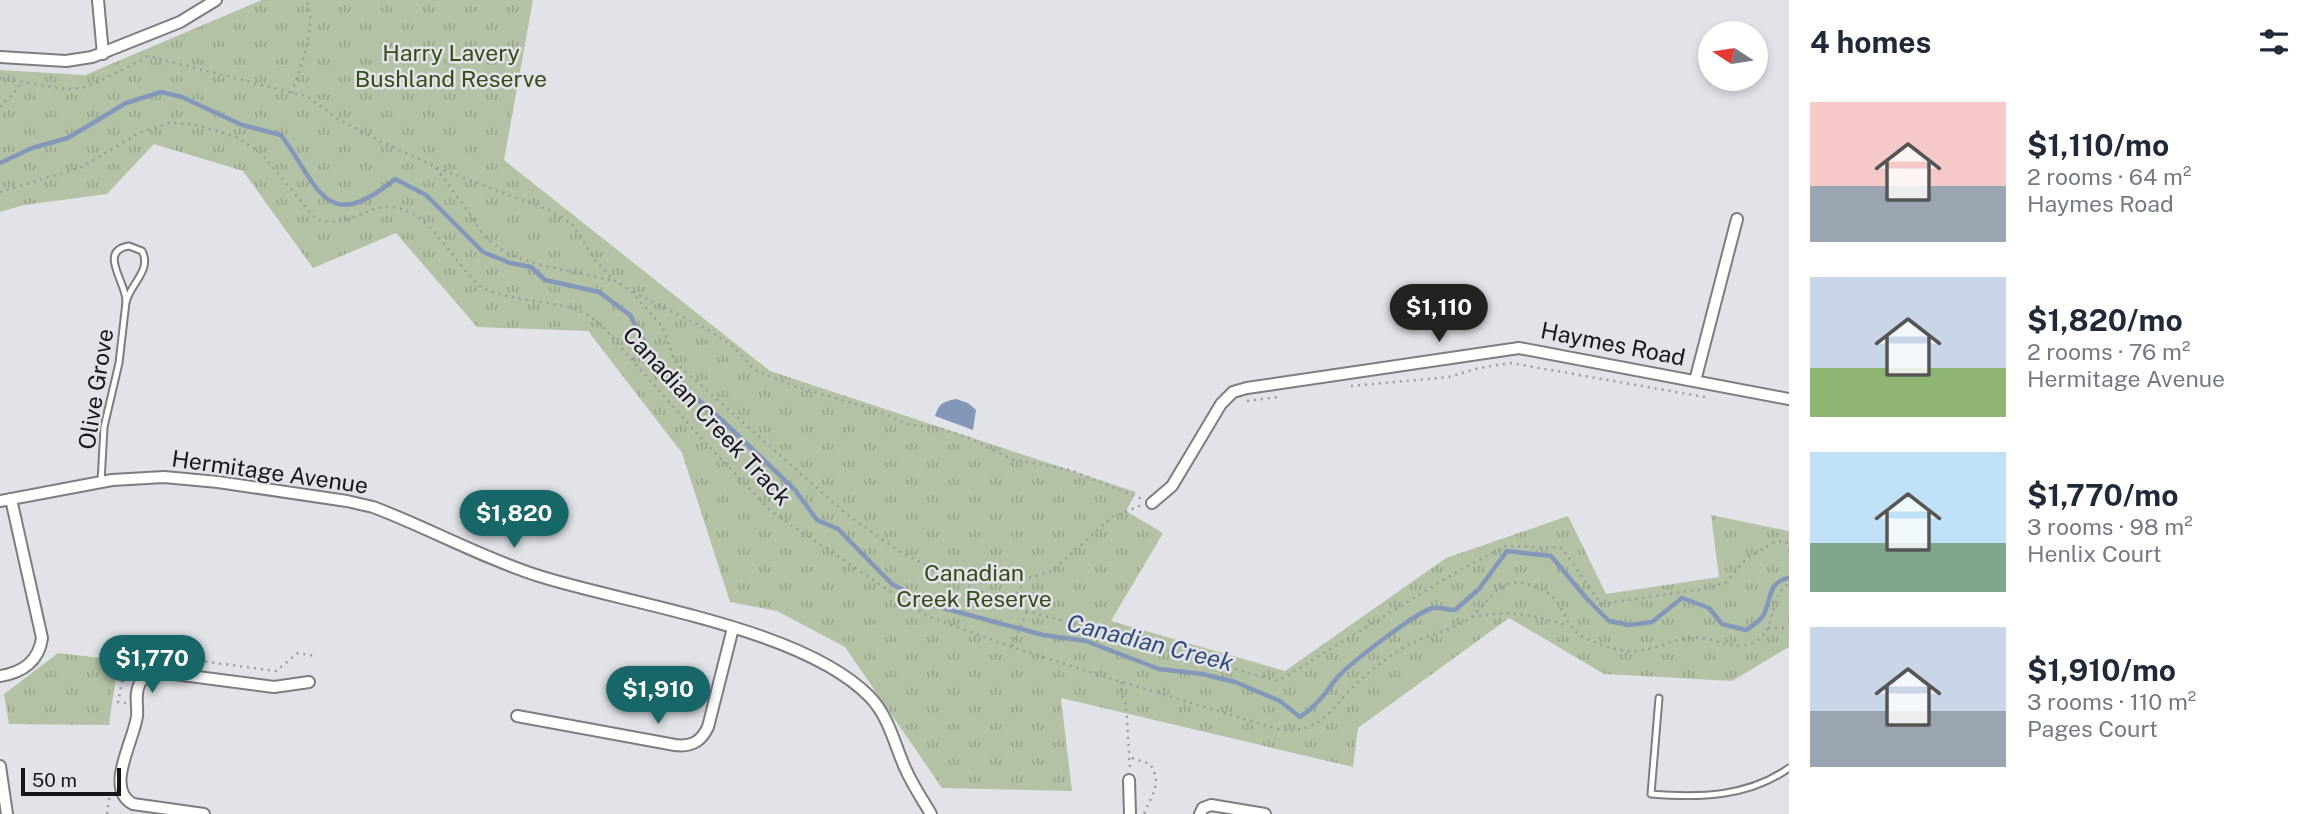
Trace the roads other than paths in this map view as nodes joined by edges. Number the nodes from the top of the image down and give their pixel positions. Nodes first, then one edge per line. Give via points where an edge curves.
1 (98, 0) edge
2 (216, 0) edge
3 (103, 54) junction
4 (0, 57) edge
5 (1737, 219) dead end
6 (127, 302) junction
7 (1695, 381) junction
8 (1789, 399) edge
9 (101, 482) junction
10 (5, 500) edge
11 (1152, 503) road end
12 (733, 628) junction
13 (0, 676) edge
14 (309, 682) dead end
15 (1659, 698) dead end
16 (517, 716) dead end
17 (0, 766) edge
18 (1789, 768) edge
19 (1129, 780) road end
20 (7, 814) edge
21 (204, 814) edge
22 (931, 814) edge
23 (1130, 814) edge
24 (1200, 814) edge
25 (1265, 814) edge

1 - 3 street
2 - 3 street via 180,23
3 - 4 street via 66,61
5 - 7 street
6 - 6 lane, Olive Grove via 113,259 119,250 132,246 143,253 145,267
6 - 9 lane, Olive Grove via 104,427
7 - 8 street, Haymes Road
7 - 11 street, Haymes Road via 1519,348 1247,388 1233,392 1221,404 1172,486
9 - 10 street, Hermitage Avenue
9 - 12 street, Hermitage Avenue via 183,478 357,502 529,573
10 - 13 street via 42,638 27,666
12 - 16 street via 708,727 695,743 675,745
12 - 22 street, Hermitage Avenue via 810,657 869,696 883,713 906,771
14 - 21 street via 270,687 159,672 143,680 136,697 137,715 125,755 121,793 133,804
15 - 18 lane via 1651,794 1699,796 1737,791 1761,785
17 - 20 street
19 - 23 street
24 - 25 street via 1211,805

